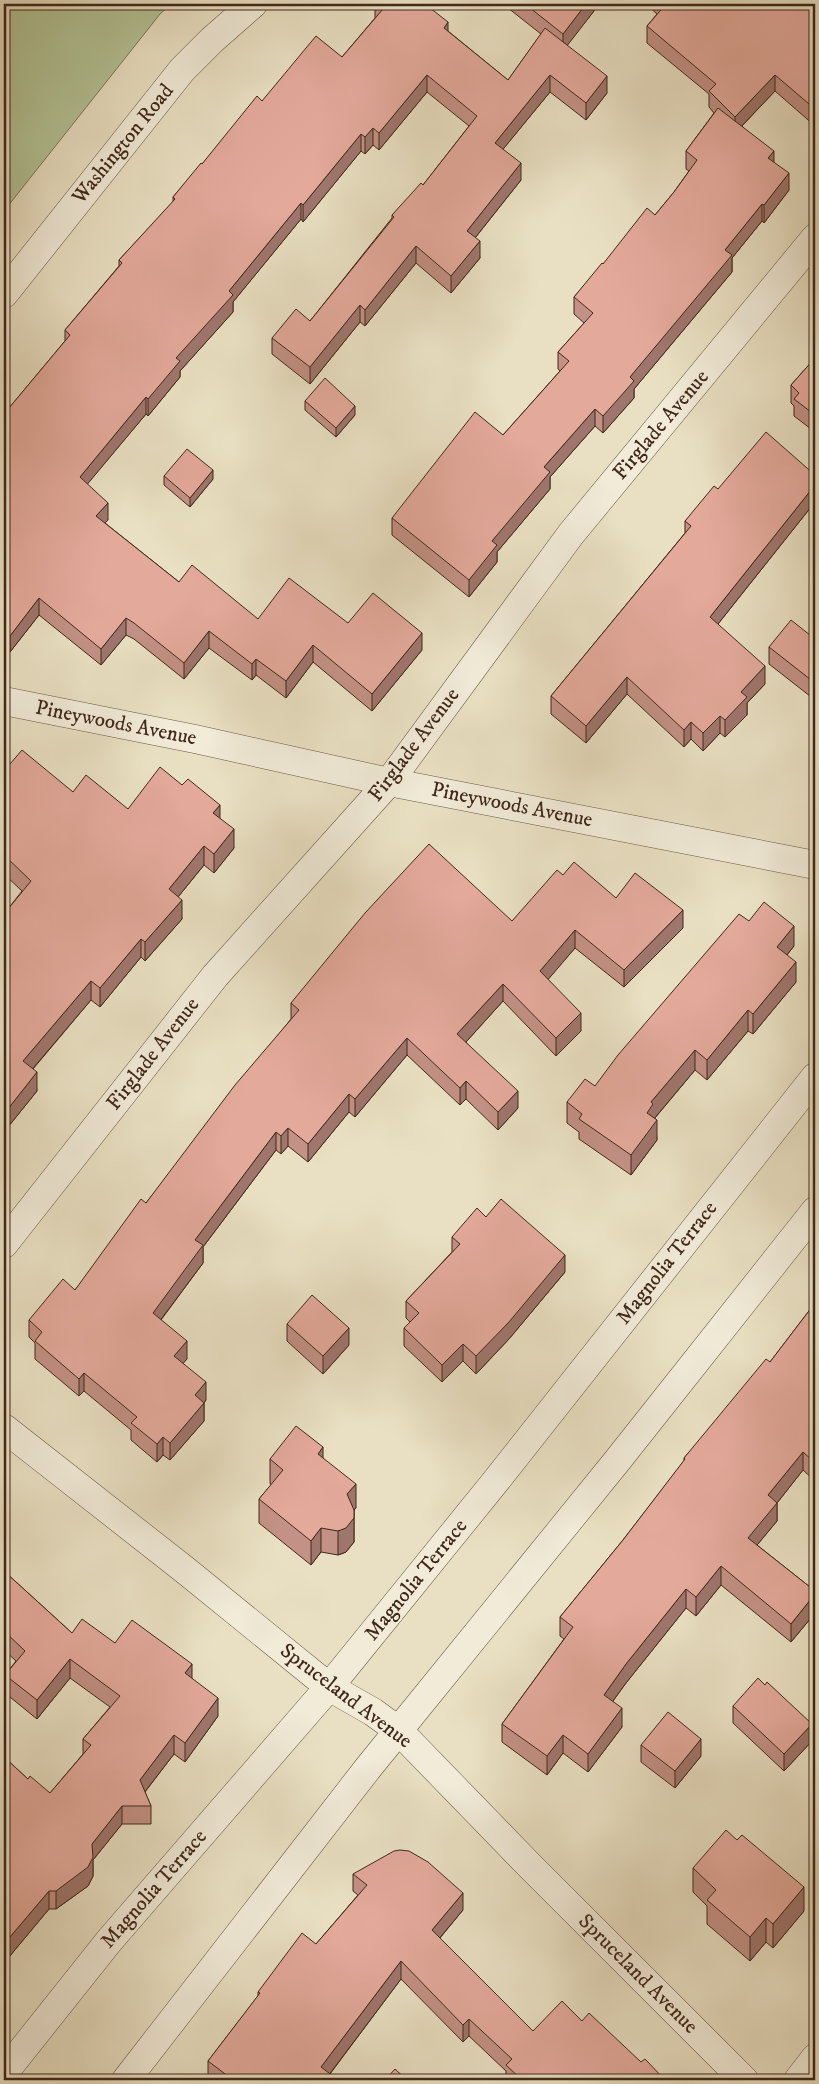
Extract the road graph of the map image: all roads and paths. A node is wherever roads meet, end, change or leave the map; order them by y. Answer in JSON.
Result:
{"nodes":[{"id":1,"x":253,"y":4,"type":"edge"},
{"id":2,"x":815,"y":238,"type":"edge"},
{"id":3,"x":4,"y":294,"type":"edge"},
{"id":4,"x":4,"y":701,"type":"edge"},
{"id":5,"x":389,"y":782,"type":"junction"},
{"id":6,"x":815,"y":865,"type":"edge"},
{"id":7,"x":815,"y":1077,"type":"edge"},
{"id":8,"x":815,"y":1211,"type":"edge"},
{"id":9,"x":4,"y":1244,"type":"edge"},
{"id":10,"x":4,"y":1428,"type":"edge"},
{"id":11,"x":329,"y":1687,"type":"junction"},
{"id":12,"x":399,"y":1731,"type":"junction"},
{"id":13,"x":815,"y":2058,"type":"edge"},
{"id":14,"x":4,"y":2073,"type":"edge"},
{"id":15,"x":126,"y":2080,"type":"edge"},
{"id":16,"x":744,"y":2080,"type":"edge"},
{"id":17,"x":798,"y":2080,"type":"edge"}],
"edges":[{"from":1,"to":3,"type":"street","name":"Washington Road"},
{"from":2,"to":5,"type":"street","name":"Firglade Avenue"},
{"from":4,"to":5,"type":"street","name":"Pineywoods Avenue"},
{"from":5,"to":6,"type":"street","name":"Pineywoods Avenue"},
{"from":5,"to":9,"type":"street","name":"Firglade Avenue"},
{"from":7,"to":11,"type":"street","name":"Magnolia Terrace"},
{"from":8,"to":12,"type":"street"},
{"from":10,"to":11,"type":"street","name":"Spruceland Avenue"},
{"from":11,"to":12,"type":"street","name":"Spruceland Avenue"},
{"from":11,"to":14,"type":"street","name":"Magnolia Terrace"},
{"from":12,"to":15,"type":"street"},
{"from":12,"to":16,"type":"street","name":"Spruceland Avenue"},
{"from":13,"to":17,"type":"street"}]}
